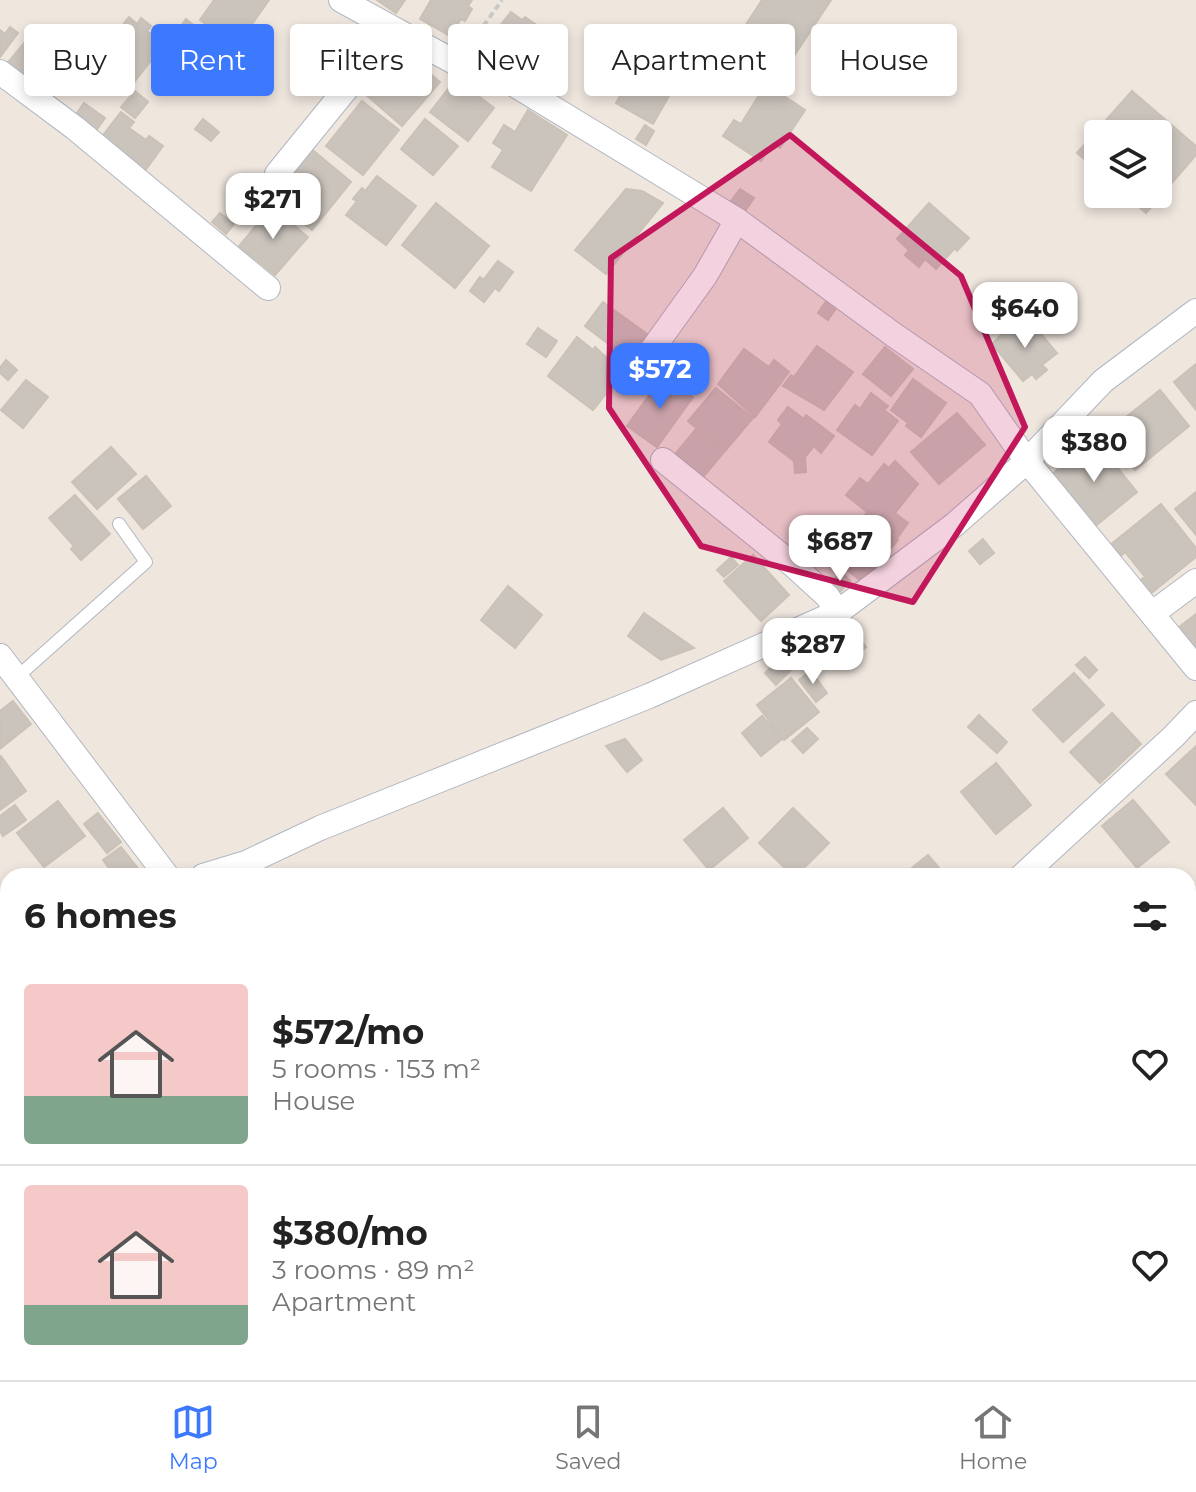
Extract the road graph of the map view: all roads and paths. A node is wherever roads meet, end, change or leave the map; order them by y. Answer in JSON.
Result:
{"nodes":[{"id":1,"x":341,"y":0,"type":"edge"},
{"id":2,"x":502,"y":0,"type":"edge"},
{"id":3,"x":384,"y":24,"type":"edge"},
{"id":4,"x":484,"y":24,"type":"edge"},
{"id":5,"x":0,"y":72,"type":"edge"},
{"id":6,"x":340,"y":96,"type":"edge"},
{"id":7,"x":533,"y":96,"type":"edge"},
{"id":8,"x":277,"y":174,"type":"dead end"},
{"id":9,"x":737,"y":220,"type":"junction"},
{"id":10,"x":268,"y":288,"type":"dead end"},
{"id":11,"x":1196,"y":311,"type":"edge"},
{"id":12,"x":631,"y":379,"type":"dead end"},
{"id":13,"x":663,"y":460,"type":"dead end"},
{"id":14,"x":1027,"y":461,"type":"junction"},
{"id":15,"x":119,"y":524,"type":"dead end"},
{"id":16,"x":1196,"y":581,"type":"edge"},
{"id":17,"x":838,"y":612,"type":"junction"},
{"id":18,"x":1153,"y":613,"type":"junction"},
{"id":19,"x":0,"y":656,"type":"edge"},
{"id":20,"x":1196,"y":668,"type":"edge"},
{"id":21,"x":16,"y":678,"type":"junction"},
{"id":22,"x":1196,"y":713,"type":"edge"},
{"id":23,"x":161,"y":868,"type":"edge"},
{"id":24,"x":229,"y":868,"type":"edge"},
{"id":25,"x":1031,"y":868,"type":"edge"}],
"edges":[{"from":1,"to":3,"type":"street"},
{"from":2,"to":4,"type":"path"},
{"from":5,"to":10,"type":"street"},
{"from":6,"to":8,"type":"street"},
{"from":7,"to":9,"type":"street"},
{"from":9,"to":12,"type":"street"},
{"from":9,"to":14,"type":"street"},
{"from":11,"to":14,"type":"street"},
{"from":13,"to":17,"type":"street"},
{"from":14,"to":17,"type":"street"},
{"from":14,"to":18,"type":"street"},
{"from":15,"to":21,"type":"lane"},
{"from":16,"to":18,"type":"street"},
{"from":17,"to":24,"type":"street"},
{"from":18,"to":20,"type":"street"},
{"from":19,"to":21,"type":"street"},
{"from":21,"to":23,"type":"street"},
{"from":22,"to":25,"type":"street"}]}
